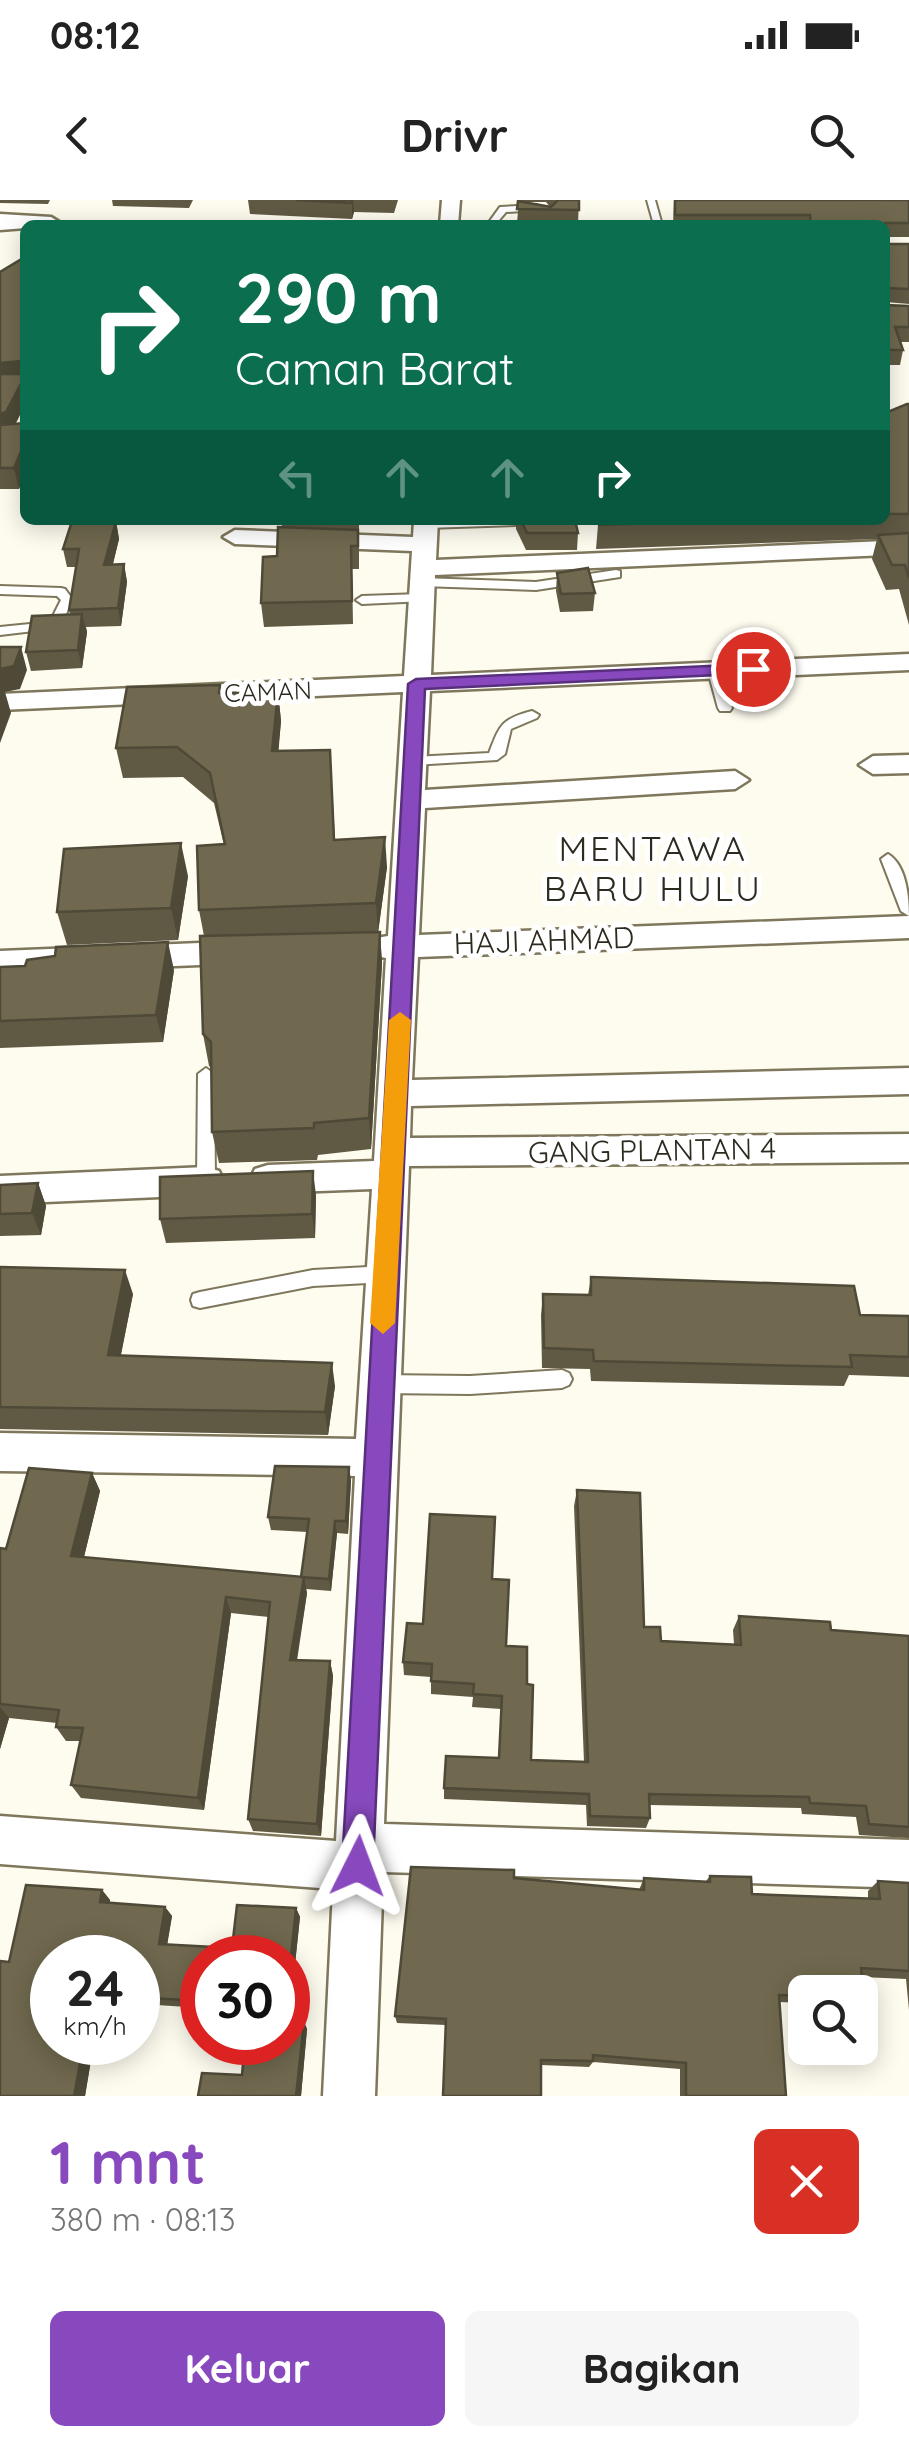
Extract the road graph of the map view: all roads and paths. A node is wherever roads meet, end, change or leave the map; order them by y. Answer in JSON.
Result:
{"nodes":[{"id":1,"x":550,"y":210,"type":"edge"},
{"id":2,"x":496,"y":220,"type":"edge"},
{"id":3,"x":555,"y":525,"type":"edge"},
{"id":4,"x":235,"y":537,"type":"dead end"},
{"id":5,"x":909,"y":547,"type":"edge"},
{"id":6,"x":423,"y":556,"type":"edge"},
{"id":7,"x":616,"y":574,"type":"dead end"},
{"id":8,"x":0,"y":590,"type":"edge"},
{"id":9,"x":362,"y":600,"type":"dead end"},
{"id":10,"x":0,"y":631,"type":"edge"},
{"id":11,"x":909,"y":662,"type":"edge"},
{"id":12,"x":714,"y":671,"type":"junction"},
{"id":13,"x":416,"y":684,"type":"junction"},
{"id":14,"x":0,"y":702,"type":"edge"},
{"id":15,"x":726,"y":708,"type":"dead end"},
{"id":16,"x":532,"y":715,"type":"dead end"},
{"id":17,"x":412,"y":761,"type":"junction"},
{"id":18,"x":909,"y":764,"type":"edge"},
{"id":19,"x":873,"y":765,"type":"dead end"},
{"id":20,"x":735,"y":780,"type":"dead end"},
{"id":21,"x":411,"y":800,"type":"junction"},
{"id":22,"x":888,"y":859,"type":"dead end"},
{"id":23,"x":909,"y":911,"type":"edge"},
{"id":24,"x":909,"y":927,"type":"edge"},
{"id":25,"x":403,"y":946,"type":"junction"},
{"id":26,"x":345,"y":948,"type":"edge"},
{"id":27,"x":287,"y":950,"type":"edge"},
{"id":28,"x":0,"y":962,"type":"edge"},
{"id":29,"x":206,"y":1074,"type":"dead end"},
{"id":30,"x":909,"y":1081,"type":"edge"},
{"id":31,"x":397,"y":1092,"type":"junction"},
{"id":32,"x":909,"y":1148,"type":"edge"},
{"id":33,"x":393,"y":1163,"type":"junction"},
{"id":34,"x":206,"y":1181,"type":"junction"},
{"id":35,"x":0,"y":1190,"type":"edge"},
{"id":36,"x":386,"y":1274,"type":"junction"},
{"id":37,"x":200,"y":1300,"type":"dead end"},
{"id":38,"x":562,"y":1379,"type":"dead end"},
{"id":39,"x":379,"y":1384,"type":"junction"},
{"id":40,"x":0,"y":1452,"type":"edge"},
{"id":41,"x":376,"y":1458,"type":"junction"},
{"id":42,"x":0,"y":1840,"type":"edge"},
{"id":43,"x":358,"y":1857,"type":"junction"},
{"id":44,"x":909,"y":1864,"type":"edge"},
{"id":45,"x":349,"y":2096,"type":"edge"}],
"edges":[{"from":1,"to":2,"type":"lane"},
{"from":3,"to":6,"type":"lane"},
{"from":4,"to":6,"type":"street"},
{"from":5,"to":6,"type":"street"},
{"from":6,"to":7,"type":"lane"},
{"from":6,"to":9,"type":"lane"},
{"from":6,"to":13,"type":"street"},
{"from":8,"to":10,"type":"lane"},
{"from":11,"to":12,"type":"street","name":"CAMAN"},
{"from":12,"to":13,"type":"street","name":"CAMAN"},
{"from":12,"to":15,"type":"lane"},
{"from":13,"to":14,"type":"street","name":"CAMAN"},
{"from":13,"to":17,"type":"street"},
{"from":16,"to":17,"type":"lane"},
{"from":17,"to":21,"type":"street"},
{"from":18,"to":19,"type":"street"},
{"from":20,"to":21,"type":"street"},
{"from":21,"to":25,"type":"street"},
{"from":22,"to":23,"type":"lane"},
{"from":24,"to":25,"type":"street","name":"HAJI AHMAD"},
{"from":25,"to":26,"type":"street","name":"HAJI AHMAD"},
{"from":25,"to":31,"type":"street"},
{"from":27,"to":28,"type":"street"},
{"from":29,"to":34,"type":"lane"},
{"from":30,"to":31,"type":"street"},
{"from":31,"to":33,"type":"street"},
{"from":32,"to":33,"type":"street","name":"GANG PLANTAN 4"},
{"from":33,"to":34,"type":"street","name":"GANG PLANTAN 4"},
{"from":33,"to":36,"type":"street"},
{"from":34,"to":35,"type":"street","name":"GANG PLANTAN 4"},
{"from":36,"to":37,"type":"lane"},
{"from":36,"to":39,"type":"street"},
{"from":38,"to":39,"type":"lane"},
{"from":39,"to":41,"type":"street"},
{"from":40,"to":41,"type":"street"},
{"from":41,"to":43,"type":"street"},
{"from":42,"to":43,"type":"street"},
{"from":43,"to":44,"type":"street"},
{"from":43,"to":45,"type":"street"}]}
